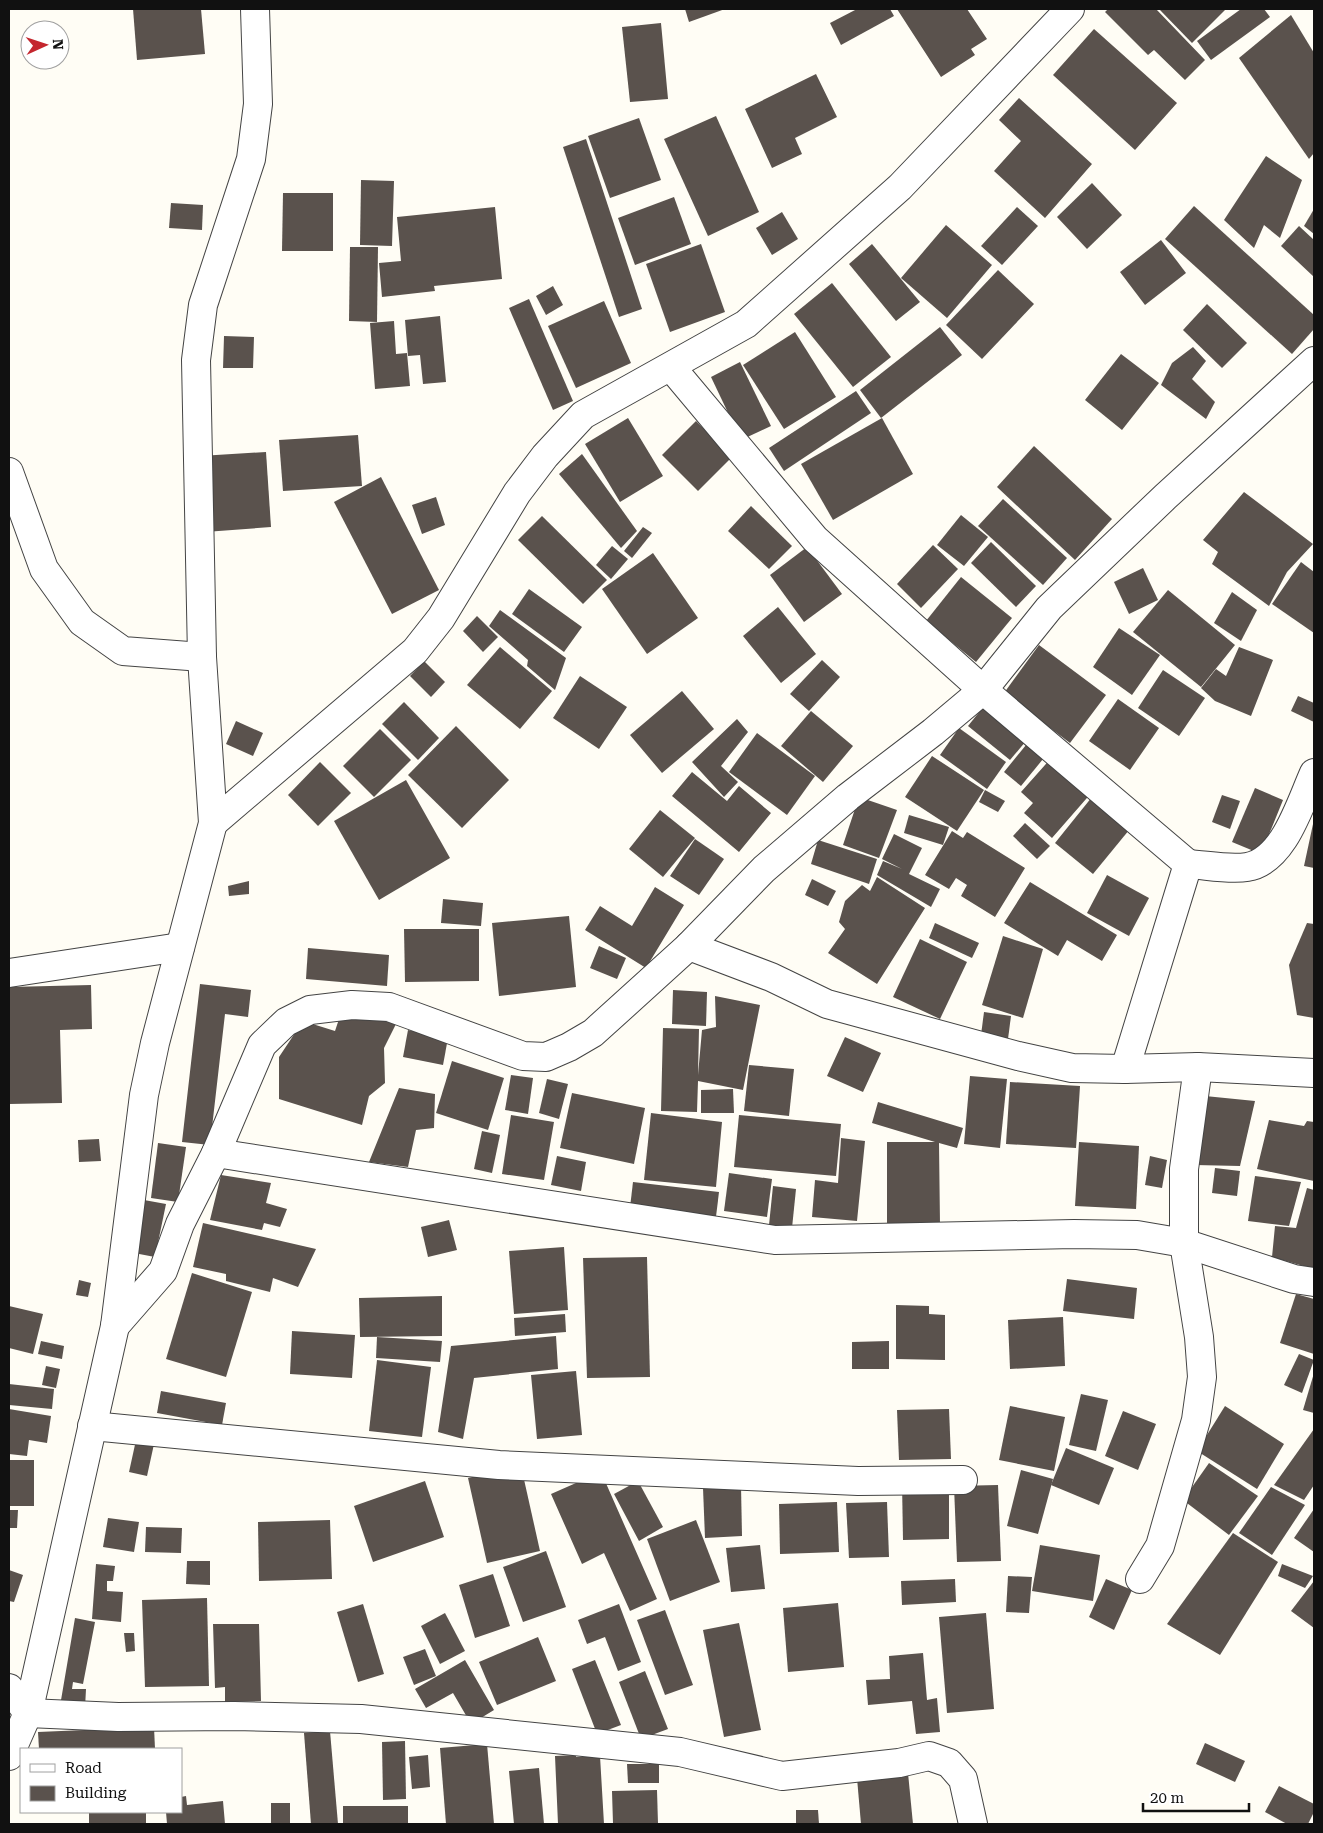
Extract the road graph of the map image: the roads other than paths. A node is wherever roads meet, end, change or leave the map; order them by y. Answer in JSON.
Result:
{"nodes":[{"id":1,"x":255,"y":9,"type":"edge"},
{"id":2,"x":1070,"y":9,"type":"edge"},
{"id":3,"x":1314,"y":361,"type":"edge"},
{"id":4,"x":671,"y":366,"type":"junction"},
{"id":5,"x":9,"y":472,"type":"edge"},
{"id":6,"x":202,"y":657,"type":"junction"},
{"id":7,"x":983,"y":690,"type":"junction"},
{"id":8,"x":1314,"y":774,"type":"edge"},
{"id":9,"x":213,"y":823,"type":"junction"},
{"id":10,"x":1188,"y":864,"type":"junction"},
{"id":11,"x":689,"y":946,"type":"junction"},
{"id":12,"x":180,"y":947,"type":"junction"},
{"id":13,"x":9,"y":973,"type":"edge"},
{"id":14,"x":1198,"y":1066,"type":"junction"},
{"id":15,"x":1125,"y":1069,"type":"junction"},
{"id":16,"x":1314,"y":1073,"type":"edge"},
{"id":17,"x":216,"y":1153,"type":"junction"},
{"id":18,"x":1184,"y":1243,"type":"junction"},
{"id":19,"x":1314,"y":1282,"type":"edge"},
{"id":20,"x":115,"y":1326,"type":"junction"},
{"id":21,"x":92,"y":1426,"type":"junction"},
{"id":22,"x":964,"y":1480,"type":"dead end"},
{"id":23,"x":1140,"y":1579,"type":"dead end"},
{"id":24,"x":9,"y":1688,"type":"edge"},
{"id":25,"x":28,"y":1713,"type":"junction"},
{"id":26,"x":9,"y":1756,"type":"edge"},
{"id":27,"x":973,"y":1824,"type":"edge"}],
"edges":[{"from":1,"to":6,"type":"street"},
{"from":2,"to":4,"type":"street"},
{"from":3,"to":7,"type":"street"},
{"from":4,"to":7,"type":"street"},
{"from":4,"to":9,"type":"street"},
{"from":5,"to":6,"type":"street"},
{"from":6,"to":9,"type":"street"},
{"from":7,"to":10,"type":"street"},
{"from":7,"to":11,"type":"street"},
{"from":8,"to":10,"type":"street"},
{"from":9,"to":12,"type":"street"},
{"from":10,"to":15,"type":"street"},
{"from":11,"to":15,"type":"street"},
{"from":11,"to":17,"type":"street"},
{"from":12,"to":13,"type":"street"},
{"from":12,"to":20,"type":"street"},
{"from":14,"to":15,"type":"street"},
{"from":14,"to":16,"type":"street"},
{"from":14,"to":18,"type":"street"},
{"from":17,"to":18,"type":"street"},
{"from":17,"to":20,"type":"street"},
{"from":18,"to":19,"type":"street"},
{"from":18,"to":23,"type":"street"},
{"from":20,"to":21,"type":"street"},
{"from":21,"to":22,"type":"street"},
{"from":21,"to":25,"type":"street"},
{"from":24,"to":25,"type":"street"},
{"from":25,"to":26,"type":"street"},
{"from":25,"to":27,"type":"street"}]}
